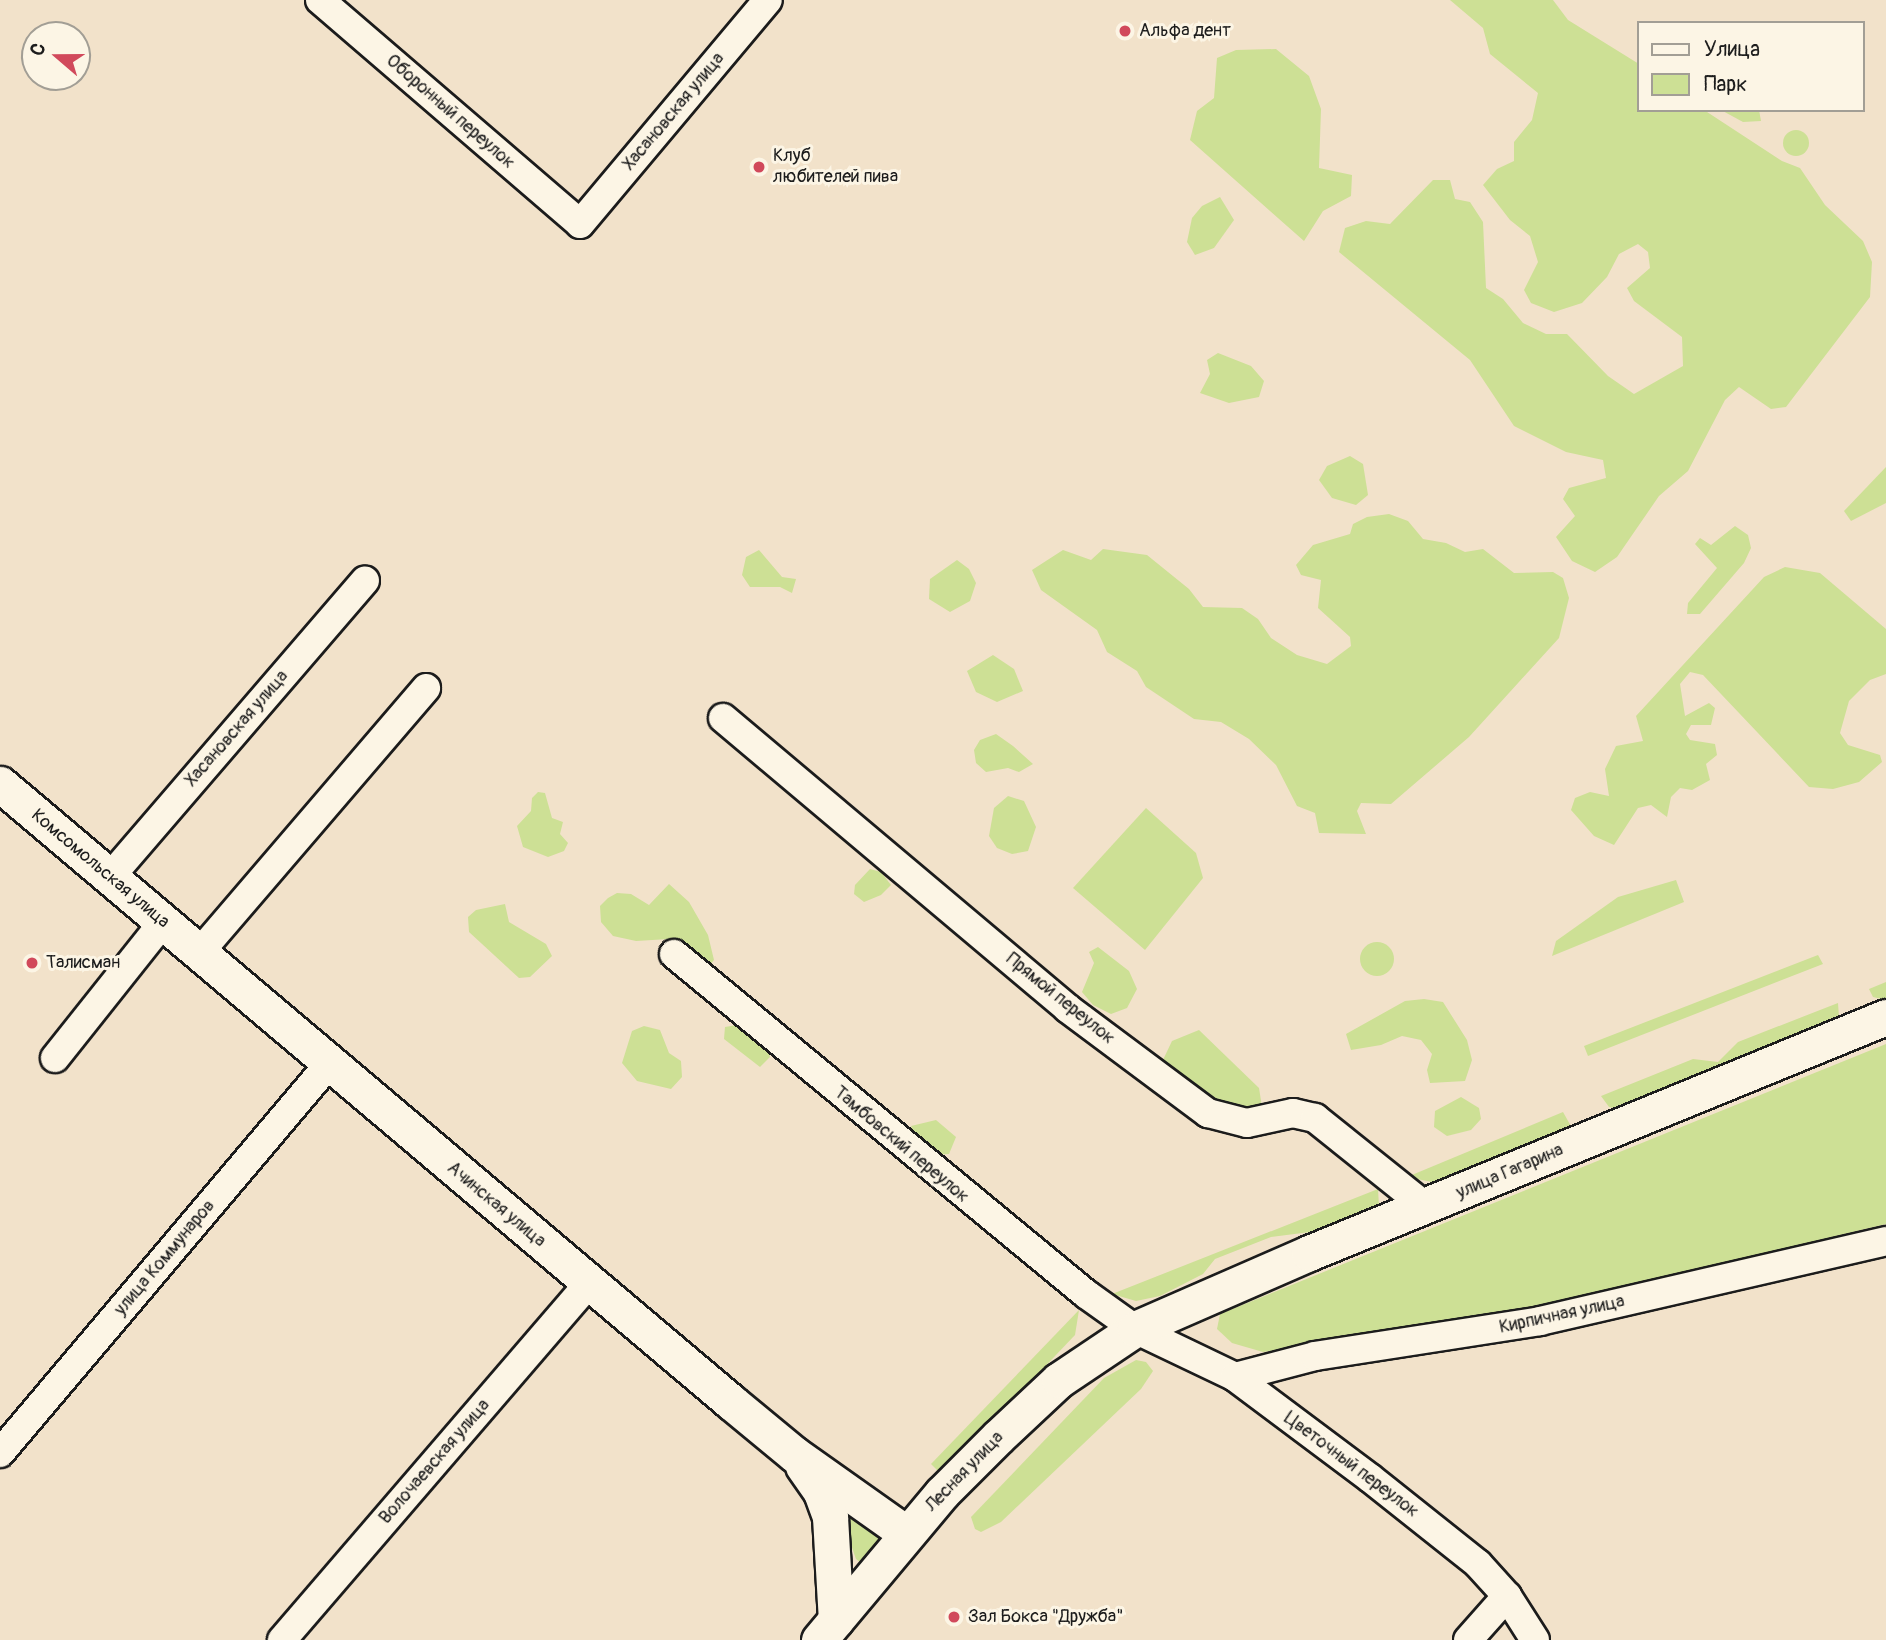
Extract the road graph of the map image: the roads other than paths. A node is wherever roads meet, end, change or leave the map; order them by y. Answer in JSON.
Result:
{"nodes":[{"id":1,"x":320,"y":0,"type":"edge"},
{"id":2,"x":768,"y":0,"type":"edge"},
{"id":3,"x":580,"y":224,"type":"joint"},
{"id":4,"x":365,"y":581,"type":"dead end"},
{"id":5,"x":426,"y":688,"type":"dead end"},
{"id":6,"x":723,"y":718,"type":"dead end"},
{"id":7,"x":0,"y":784,"type":"edge"},
{"id":8,"x":110,"y":877,"type":"junction"},
{"id":9,"x":163,"y":922,"type":"junction"},
{"id":10,"x":200,"y":953,"type":"junction"},
{"id":11,"x":674,"y":954,"type":"dead end"},
{"id":12,"x":1886,"y":1017,"type":"edge"},
{"id":13,"x":55,"y":1058,"type":"dead end"},
{"id":14,"x":329,"y":1063,"type":"junction"},
{"id":15,"x":1426,"y":1207,"type":"junction"},
{"id":16,"x":1886,"y":1241,"type":"edge"},
{"id":17,"x":589,"y":1283,"type":"junction"},
{"id":18,"x":1135,"y":1329,"type":"junction"},
{"id":19,"x":1235,"y":1377,"type":"junction"},
{"id":20,"x":0,"y":1453,"type":"edge"},
{"id":21,"x":794,"y":1454,"type":"junction"},
{"id":22,"x":907,"y":1534,"type":"junction"},
{"id":23,"x":1507,"y":1595,"type":"junction"},
{"id":24,"x":827,"y":1630,"type":"edge"},
{"id":25,"x":282,"y":1640,"type":"edge"},
{"id":26,"x":1468,"y":1640,"type":"edge"},
{"id":27,"x":1535,"y":1640,"type":"edge"}],
"edges":[{"from":1,"to":3,"type":"street","name":"Оборонный переулок"},
{"from":2,"to":3,"type":"street","name":"Хасановская улица"},
{"from":4,"to":8,"type":"street","name":"Хасановская улица"},
{"from":5,"to":10,"type":"street"},
{"from":6,"to":15,"type":"street","name":"Прямой переулок"},
{"from":7,"to":8,"type":"street","name":"Комсомольская улица"},
{"from":8,"to":9,"type":"street","name":"Комсомольская улица"},
{"from":9,"to":10,"type":"street","name":"Комсомольская улица"},
{"from":9,"to":13,"type":"street"},
{"from":10,"to":14,"type":"street","name":"Ачинская улица"},
{"from":11,"to":18,"type":"street","name":"Тамбовский переулок"},
{"from":12,"to":15,"type":"street","name":"улица Гагарина"},
{"from":14,"to":17,"type":"street","name":"Ачинская улица"},
{"from":14,"to":20,"type":"street","name":"улица Коммунаров"},
{"from":15,"to":18,"type":"street","name":"улица Гагарина"},
{"from":16,"to":19,"type":"street","name":"Кирпичная улица"},
{"from":17,"to":21,"type":"street","name":"Ачинская улица"},
{"from":17,"to":25,"type":"street","name":"Волочаевская улица"},
{"from":18,"to":19,"type":"street","name":"Цветочный переулок"},
{"from":18,"to":22,"type":"street","name":"Лесная улица"},
{"from":19,"to":23,"type":"street","name":"Цветочный переулок"},
{"from":21,"to":22,"type":"street","name":"Ачинская улица"},
{"from":21,"to":24,"type":"street","name":"Ачинская улица"},
{"from":22,"to":24,"type":"street","name":"Лесная улица"},
{"from":23,"to":26,"type":"street"},
{"from":23,"to":27,"type":"street","name":"Цветочный переулок"}]}
